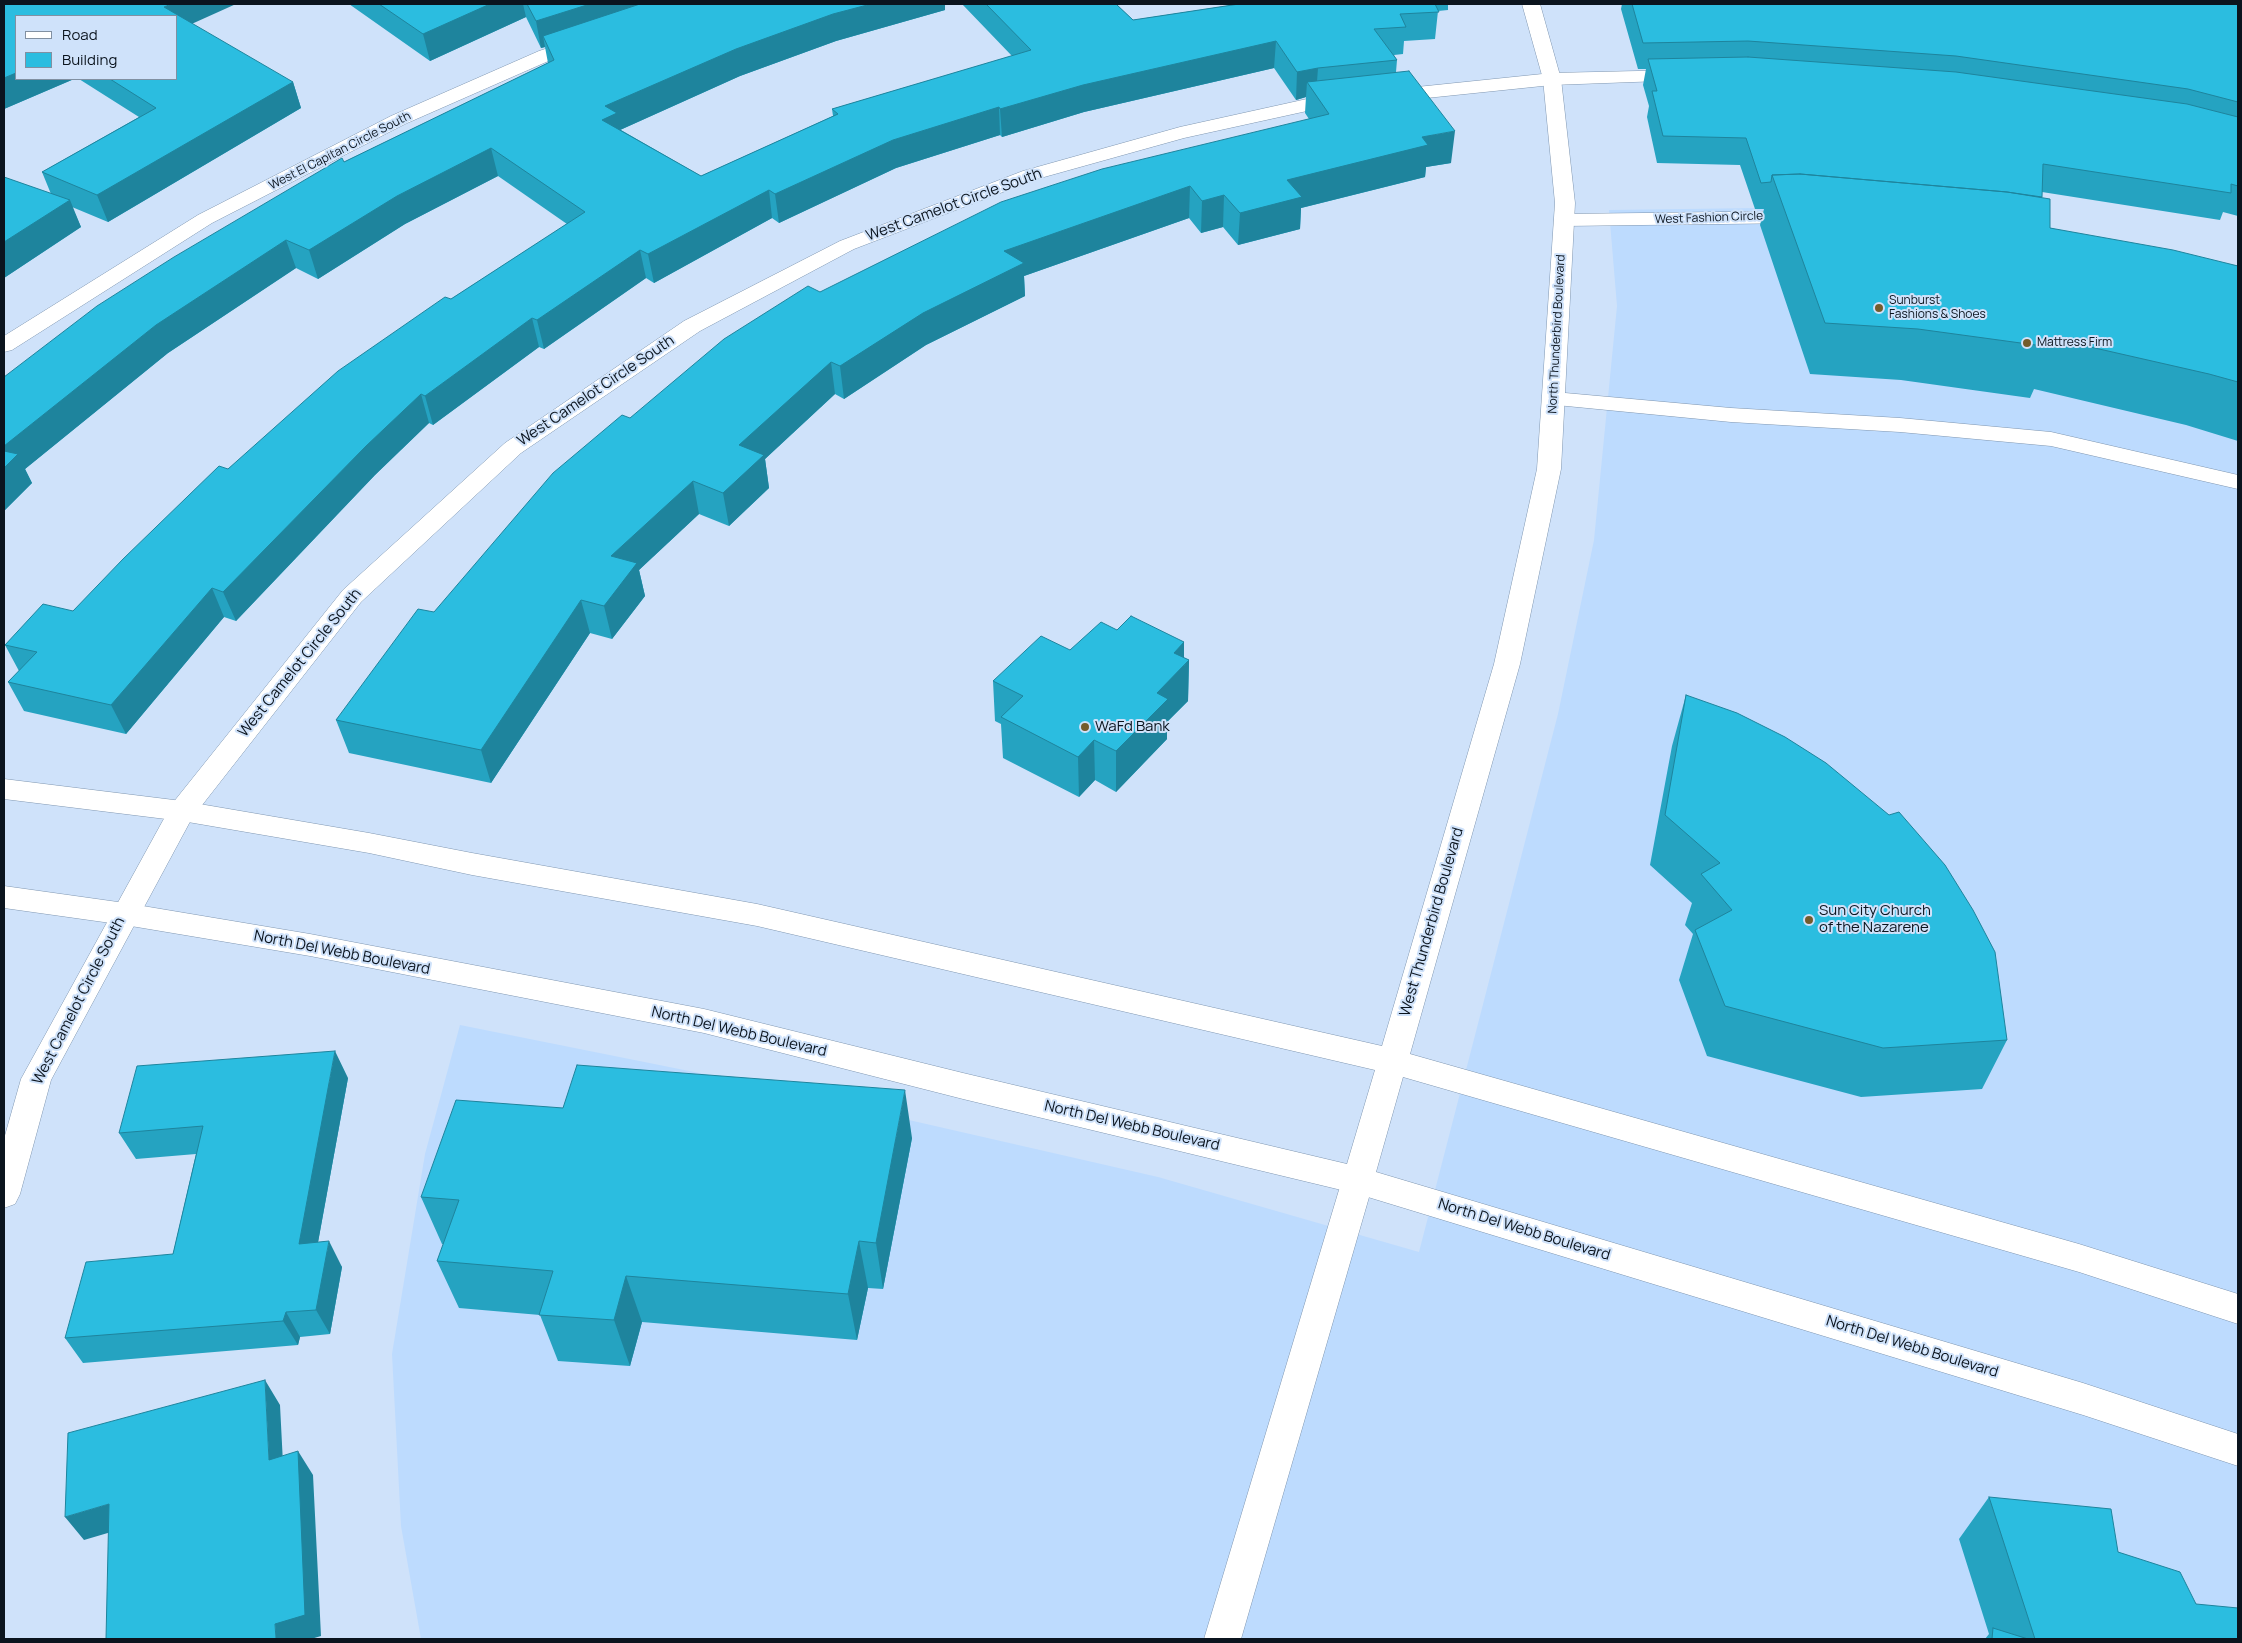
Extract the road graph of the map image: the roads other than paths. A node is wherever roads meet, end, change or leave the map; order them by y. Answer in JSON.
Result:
{"nodes":[{"id":1,"x":1531,"y":4,"type":"edge"},
{"id":2,"x":600,"y":37,"type":"edge"},
{"id":3,"x":1694,"y":76,"type":"edge"},
{"id":4,"x":1552,"y":79,"type":"junction"},
{"id":5,"x":1816,"y":218,"type":"edge"},
{"id":6,"x":1564,"y":220,"type":"junction"},
{"id":7,"x":4,"y":345,"type":"edge"},
{"id":8,"x":1554,"y":399,"type":"junction"},
{"id":9,"x":2238,"y":482,"type":"edge"},
{"id":10,"x":1507,"y":664,"type":"joint"},
{"id":11,"x":4,"y":789,"type":"edge"},
{"id":12,"x":182,"y":811,"type":"junction"},
{"id":13,"x":4,"y":897,"type":"edge"},
{"id":14,"x":125,"y":914,"type":"junction"},
{"id":15,"x":1391,"y":1061,"type":"junction"},
{"id":16,"x":1358,"y":1180,"type":"junction"},
{"id":17,"x":4,"y":1194,"type":"edge"},
{"id":18,"x":2238,"y":1309,"type":"edge"},
{"id":19,"x":2238,"y":1450,"type":"edge"},
{"id":20,"x":1222,"y":1639,"type":"edge"}],
"edges":[{"from":1,"to":4,"type":"street","name":"North Thunderbird Boulevard"},
{"from":2,"to":7,"type":"street","name":"West El Capitan Circle South"},
{"from":3,"to":4,"type":"street","name":"West Camelot Circle South"},
{"from":4,"to":6,"type":"street","name":"North Thunderbird Boulevard"},
{"from":4,"to":12,"type":"street","name":"West Camelot Circle South"},
{"from":5,"to":6,"type":"street","name":"West Fashion Circle"},
{"from":6,"to":8,"type":"street","name":"North Thunderbird Boulevard"},
{"from":8,"to":9,"type":"street"},
{"from":8,"to":10,"type":"street","name":"North Thunderbird Boulevard"},
{"from":10,"to":15,"type":"street","name":"West Thunderbird Boulevard"},
{"from":11,"to":12,"type":"street"},
{"from":12,"to":14,"type":"street","name":"West Camelot Circle South"},
{"from":12,"to":15,"type":"street"},
{"from":13,"to":14,"type":"street","name":"North Del Webb Boulevard"},
{"from":14,"to":16,"type":"street","name":"North Del Webb Boulevard"},
{"from":14,"to":17,"type":"street","name":"West Camelot Circle South"},
{"from":15,"to":16,"type":"street","name":"West Thunderbird Boulevard"},
{"from":15,"to":18,"type":"street"},
{"from":16,"to":19,"type":"street","name":"North Del Webb Boulevard"},
{"from":16,"to":20,"type":"street","name":"West Thunderbird Boulevard"}]}
